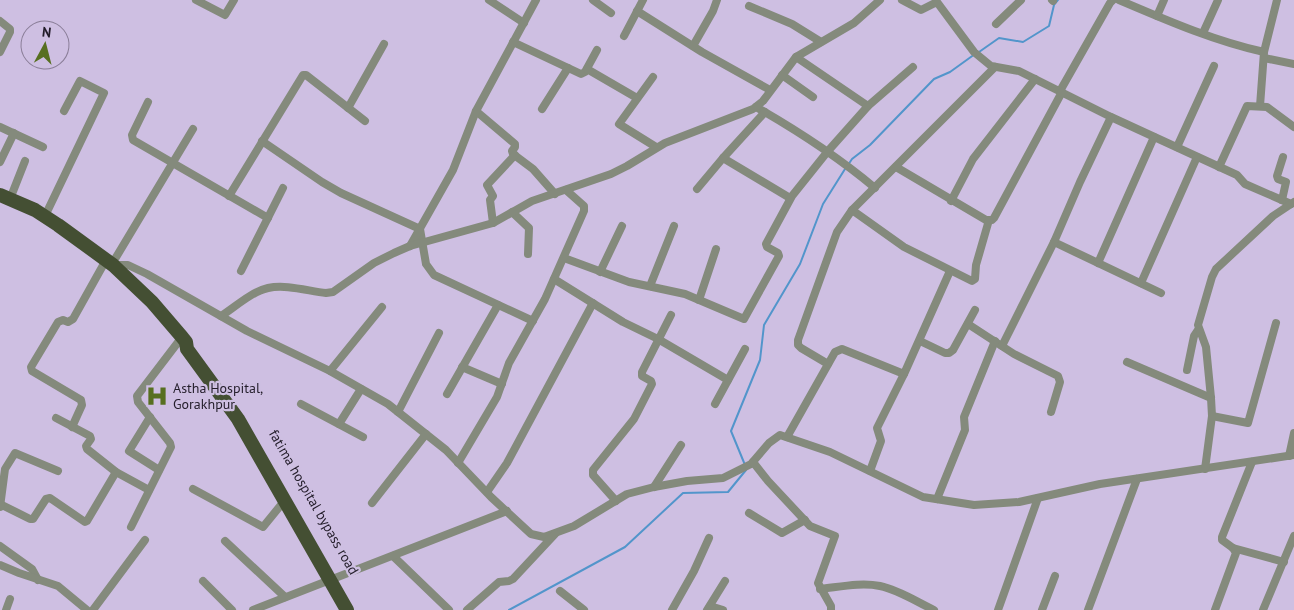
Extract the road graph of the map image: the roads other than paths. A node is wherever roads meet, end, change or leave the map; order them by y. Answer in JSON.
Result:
{"nodes":[{"id":1,"x":196,"y":0,"type":"edge"},
{"id":2,"x":234,"y":0,"type":"edge"},
{"id":3,"x":489,"y":0,"type":"edge"},
{"id":4,"x":536,"y":0,"type":"edge"},
{"id":5,"x":593,"y":0,"type":"edge"},
{"id":6,"x":643,"y":0,"type":"edge"},
{"id":7,"x":717,"y":0,"type":"edge"},
{"id":8,"x":880,"y":0,"type":"edge"},
{"id":9,"x":902,"y":0,"type":"edge"},
{"id":10,"x":1021,"y":0,"type":"edge"},
{"id":11,"x":1114,"y":0,"type":"edge"},
{"id":12,"x":1119,"y":0,"type":"edge"},
{"id":13,"x":1164,"y":0,"type":"edge"},
{"id":14,"x":1218,"y":0,"type":"edge"},
{"id":15,"x":1277,"y":0,"type":"edge"},
{"id":16,"x":748,"y":6,"type":"dead end"},
{"id":17,"x":637,"y":11,"type":"junction"},
{"id":18,"x":611,"y":13,"type":"dead end"},
{"id":19,"x":1157,"y":16,"type":"junction"},
{"id":20,"x":0,"y":22,"type":"edge"},
{"id":21,"x":524,"y":23,"type":"junction"},
{"id":22,"x":996,"y":24,"type":"dead end"},
{"id":23,"x":1203,"y":33,"type":"junction"},
{"id":24,"x":624,"y":36,"type":"dead end"},
{"id":25,"x":513,"y":42,"type":"junction"},
{"id":26,"x":821,"y":42,"type":"junction"},
{"id":27,"x":384,"y":44,"type":"dead end"},
{"id":28,"x":693,"y":46,"type":"junction"},
{"id":29,"x":597,"y":50,"type":"dead end"},
{"id":30,"x":0,"y":52,"type":"edge"},
{"id":31,"x":1264,"y":55,"type":"junction"},
{"id":32,"x":796,"y":57,"type":"junction"},
{"id":33,"x":1294,"y":64,"type":"edge"},
{"id":34,"x":1214,"y":66,"type":"dead end"},
{"id":35,"x":912,"y":67,"type":"dead end"},
{"id":36,"x":995,"y":67,"type":"junction"},
{"id":37,"x":568,"y":68,"type":"junction"},
{"id":38,"x":587,"y":69,"type":"junction"},
{"id":39,"x":782,"y":75,"type":"junction"},
{"id":40,"x":653,"y":77,"type":"dead end"},
{"id":41,"x":1035,"y":79,"type":"junction"},
{"id":42,"x":770,"y":90,"type":"junction"},
{"id":43,"x":1061,"y":91,"type":"junction"},
{"id":44,"x":813,"y":96,"type":"dead end"},
{"id":45,"x":637,"y":98,"type":"junction"},
{"id":46,"x":148,"y":102,"type":"dead end"},
{"id":47,"x":868,"y":106,"type":"junction"},
{"id":48,"x":1260,"y":106,"type":"junction"},
{"id":49,"x":756,"y":107,"type":"junction"},
{"id":50,"x":348,"y":108,"type":"junction"},
{"id":51,"x":542,"y":109,"type":"dead end"},
{"id":52,"x":476,"y":110,"type":"junction"},
{"id":53,"x":64,"y":111,"type":"dead end"},
{"id":54,"x":765,"y":112,"type":"junction"},
{"id":55,"x":1111,"y":117,"type":"junction"},
{"id":56,"x":365,"y":121,"type":"dead end"},
{"id":57,"x":0,"y":127,"type":"edge"},
{"id":58,"x":1294,"y":127,"type":"edge"},
{"id":59,"x":193,"y":129,"type":"dead end"},
{"id":60,"x":14,"y":133,"type":"junction"},
{"id":61,"x":1154,"y":137,"type":"junction"},
{"id":62,"x":262,"y":141,"type":"junction"},
{"id":63,"x":43,"y":146,"type":"dead end"},
{"id":64,"x":656,"y":147,"type":"junction"},
{"id":65,"x":1177,"y":147,"type":"junction"},
{"id":66,"x":828,"y":151,"type":"junction"},
{"id":67,"x":515,"y":156,"type":"junction"},
{"id":68,"x":1197,"y":157,"type":"junction"},
{"id":69,"x":1284,"y":157,"type":"dead end"},
{"id":70,"x":723,"y":158,"type":"junction"},
{"id":71,"x":25,"y":161,"type":"dead end"},
{"id":72,"x":0,"y":162,"type":"edge"},
{"id":73,"x":173,"y":163,"type":"junction"},
{"id":74,"x":896,"y":167,"type":"junction"},
{"id":75,"x":1219,"y":167,"type":"junction"},
{"id":76,"x":283,"y":188,"type":"dead end"},
{"id":77,"x":875,"y":188,"type":"junction"},
{"id":78,"x":566,"y":190,"type":"junction"},
{"id":79,"x":697,"y":190,"type":"dead end"},
{"id":80,"x":555,"y":194,"type":"junction"},
{"id":81,"x":229,"y":196,"type":"junction"},
{"id":82,"x":5,"y":197,"type":"edge"},
{"id":83,"x":790,"y":198,"type":"junction"},
{"id":84,"x":1282,"y":200,"type":"junction"},
{"id":85,"x":952,"y":201,"type":"junction"},
{"id":86,"x":1293,"y":203,"type":"edge"},
{"id":87,"x":852,"y":210,"type":"junction"},
{"id":88,"x":512,"y":212,"type":"junction"},
{"id":89,"x":45,"y":216,"type":"junction"},
{"id":90,"x":268,"y":218,"type":"junction"},
{"id":91,"x":989,"y":220,"type":"junction"},
{"id":92,"x":493,"y":223,"type":"junction"},
{"id":93,"x":622,"y":226,"type":"dead end"},
{"id":94,"x":674,"y":226,"type":"dead end"},
{"id":95,"x":420,"y":229,"type":"junction"},
{"id":96,"x":423,"y":242,"type":"junction"},
{"id":97,"x":1054,"y":242,"type":"junction"},
{"id":98,"x":410,"y":246,"type":"junction"},
{"id":99,"x":716,"y":248,"type":"dead end"},
{"id":100,"x":528,"y":254,"type":"dead end"},
{"id":101,"x":564,"y":258,"type":"junction"},
{"id":102,"x":110,"y":263,"type":"junction"},
{"id":103,"x":1098,"y":263,"type":"junction"},
{"id":104,"x":241,"y":271,"type":"dead end"},
{"id":105,"x":950,"y":271,"type":"junction"},
{"id":106,"x":600,"y":272,"type":"junction"},
{"id":107,"x":554,"y":279,"type":"junction"},
{"id":108,"x":1141,"y":283,"type":"junction"},
{"id":109,"x":650,"y":286,"type":"junction"},
{"id":110,"x":1161,"y":293,"type":"dead end"},
{"id":111,"x":699,"y":300,"type":"junction"},
{"id":112,"x":593,"y":303,"type":"junction"},
{"id":113,"x":498,"y":305,"type":"junction"},
{"id":114,"x":382,"y":307,"type":"dead end"},
{"id":115,"x":976,"y":310,"type":"dead end"},
{"id":116,"x":672,"y":315,"type":"dead end"},
{"id":117,"x":221,"y":316,"type":"junction"},
{"id":118,"x":533,"y":321,"type":"junction"},
{"id":119,"x":1276,"y":323,"type":"dead end"},
{"id":120,"x":968,"y":324,"type":"junction"},
{"id":121,"x":1198,"y":330,"type":"junction"},
{"id":122,"x":439,"y":333,"type":"dead end"},
{"id":123,"x":184,"y":339,"type":"junction"},
{"id":124,"x":658,"y":339,"type":"junction"},
{"id":125,"x":920,"y":341,"type":"junction"},
{"id":126,"x":994,"y":341,"type":"junction"},
{"id":127,"x":1002,"y":346,"type":"junction"},
{"id":128,"x":745,"y":349,"type":"dead end"},
{"id":129,"x":1127,"y":362,"type":"dead end"},
{"id":130,"x":828,"y":364,"type":"junction"},
{"id":131,"x":462,"y":367,"type":"junction"},
{"id":132,"x":1187,"y":370,"type":"dead end"},
{"id":133,"x":330,"y":371,"type":"junction"},
{"id":134,"x":904,"y":374,"type":"junction"},
{"id":135,"x":728,"y":380,"type":"junction"},
{"id":136,"x":502,"y":384,"type":"junction"},
{"id":137,"x":361,"y":389,"type":"junction"},
{"id":138,"x":447,"y":394,"type":"dead end"},
{"id":139,"x":1211,"y":398,"type":"junction"},
{"id":140,"x":301,"y":404,"type":"dead end"},
{"id":141,"x":715,"y":404,"type":"dead end"},
{"id":142,"x":398,"y":412,"type":"junction"},
{"id":143,"x":1051,"y":412,"type":"dead end"},
{"id":144,"x":1212,"y":416,"type":"junction"},
{"id":145,"x":150,"y":417,"type":"junction"},
{"id":146,"x":56,"y":418,"type":"dead end"},
{"id":147,"x":339,"y":424,"type":"junction"},
{"id":148,"x":72,"y":427,"type":"junction"},
{"id":149,"x":1294,"y":433,"type":"edge"},
{"id":150,"x":426,"y":434,"type":"junction"},
{"id":151,"x":363,"y":437,"type":"dead end"},
{"id":152,"x":787,"y":437,"type":"junction"},
{"id":153,"x":681,"y":445,"type":"dead end"},
{"id":154,"x":1292,"y":456,"type":"edge"},
{"id":155,"x":1252,"y":462,"type":"junction"},
{"id":156,"x":458,"y":463,"type":"junction"},
{"id":157,"x":752,"y":463,"type":"junction"},
{"id":158,"x":1204,"y":469,"type":"junction"},
{"id":159,"x":159,"y":470,"type":"junction"},
{"id":160,"x":870,"y":471,"type":"junction"},
{"id":161,"x":58,"y":472,"type":"dead end"},
{"id":162,"x":116,"y":472,"type":"junction"},
{"id":163,"x":1137,"y":478,"type":"junction"},
{"id":164,"x":654,"y":487,"type":"junction"},
{"id":165,"x":194,"y":489,"type":"dead end"},
{"id":166,"x":150,"y":490,"type":"junction"},
{"id":167,"x":487,"y":492,"type":"junction"},
{"id":168,"x":1038,"y":498,"type":"junction"},
{"id":169,"x":937,"y":499,"type":"junction"},
{"id":170,"x":286,"y":500,"type":"junction"},
{"id":171,"x":616,"y":501,"type":"junction"},
{"id":172,"x":372,"y":503,"type":"dead end"},
{"id":173,"x":0,"y":505,"type":"edge"},
{"id":174,"x":507,"y":511,"type":"junction"},
{"id":175,"x":749,"y":513,"type":"dead end"},
{"id":176,"x":805,"y":520,"type":"junction"},
{"id":177,"x":130,"y":527,"type":"dead end"},
{"id":178,"x":557,"y":532,"type":"junction"},
{"id":179,"x":1294,"y":536,"type":"edge"},
{"id":180,"x":709,"y":538,"type":"dead end"},
{"id":181,"x":145,"y":540,"type":"dead end"},
{"id":182,"x":225,"y":541,"type":"dead end"},
{"id":183,"x":0,"y":546,"type":"edge"},
{"id":184,"x":1233,"y":548,"type":"junction"},
{"id":185,"x":393,"y":556,"type":"junction"},
{"id":186,"x":1284,"y":562,"type":"junction"},
{"id":187,"x":0,"y":565,"type":"edge"},
{"id":188,"x":1055,"y":576,"type":"dead end"},
{"id":189,"x":334,"y":579,"type":"junction"},
{"id":190,"x":38,"y":580,"type":"junction"},
{"id":191,"x":203,"y":581,"type":"dead end"},
{"id":192,"x":725,"y":581,"type":"dead end"},
{"id":193,"x":820,"y":589,"type":"junction"},
{"id":194,"x":560,"y":591,"type":"dead end"},
{"id":195,"x":285,"y":597,"type":"junction"},
{"id":196,"x":10,"y":600,"type":"dead end"},
{"id":197,"x":709,"y":608,"type":"edge"},
{"id":198,"x":6,"y":610,"type":"edge"},
{"id":199,"x":87,"y":610,"type":"edge"},
{"id":200,"x":93,"y":610,"type":"edge"},
{"id":201,"x":232,"y":610,"type":"edge"},
{"id":202,"x":253,"y":610,"type":"edge"},
{"id":203,"x":347,"y":610,"type":"edge"},
{"id":204,"x":358,"y":610,"type":"edge"},
{"id":205,"x":448,"y":610,"type":"edge"},
{"id":206,"x":467,"y":610,"type":"edge"},
{"id":207,"x":584,"y":610,"type":"edge"},
{"id":208,"x":672,"y":610,"type":"edge"},
{"id":209,"x":724,"y":610,"type":"edge"},
{"id":210,"x":831,"y":610,"type":"edge"},
{"id":211,"x":934,"y":610,"type":"edge"},
{"id":212,"x":998,"y":610,"type":"edge"},
{"id":213,"x":1042,"y":610,"type":"edge"},
{"id":214,"x":1088,"y":610,"type":"edge"},
{"id":215,"x":1215,"y":610,"type":"edge"},
{"id":216,"x":1263,"y":610,"type":"edge"}],
"edges":[{"from":1,"to":2,"type":"street"},
{"from":3,"to":21,"type":"street"},
{"from":4,"to":21,"type":"street"},
{"from":5,"to":18,"type":"street"},
{"from":6,"to":17,"type":"street"},
{"from":7,"to":28,"type":"street"},
{"from":8,"to":26,"type":"street"},
{"from":9,"to":36,"type":"street"},
{"from":10,"to":22,"type":"street"},
{"from":11,"to":43,"type":"street"},
{"from":12,"to":19,"type":"street"},
{"from":13,"to":19,"type":"street"},
{"from":14,"to":23,"type":"street"},
{"from":15,"to":31,"type":"street"},
{"from":16,"to":26,"type":"street"},
{"from":17,"to":24,"type":"street"},
{"from":17,"to":28,"type":"street"},
{"from":19,"to":23,"type":"street"},
{"from":20,"to":30,"type":"street"},
{"from":21,"to":25,"type":"street"},
{"from":23,"to":31,"type":"street"},
{"from":25,"to":37,"type":"street"},
{"from":25,"to":52,"type":"street"},
{"from":26,"to":32,"type":"street"},
{"from":27,"to":50,"type":"street"},
{"from":28,"to":42,"type":"street"},
{"from":29,"to":38,"type":"street"},
{"from":31,"to":33,"type":"street"},
{"from":31,"to":48,"type":"street"},
{"from":32,"to":39,"type":"street"},
{"from":32,"to":47,"type":"street"},
{"from":34,"to":65,"type":"street"},
{"from":35,"to":47,"type":"street"},
{"from":36,"to":41,"type":"street"},
{"from":36,"to":74,"type":"street"},
{"from":37,"to":38,"type":"street"},
{"from":37,"to":51,"type":"street"},
{"from":38,"to":45,"type":"street"},
{"from":39,"to":42,"type":"street"},
{"from":39,"to":44,"type":"street"},
{"from":40,"to":45,"type":"street"},
{"from":41,"to":43,"type":"street"},
{"from":41,"to":85,"type":"street"},
{"from":42,"to":49,"type":"street"},
{"from":43,"to":55,"type":"street"},
{"from":43,"to":91,"type":"street"},
{"from":45,"to":64,"type":"street"},
{"from":46,"to":73,"type":"street"},
{"from":47,"to":66,"type":"street"},
{"from":48,"to":58,"type":"street"},
{"from":48,"to":75,"type":"street"},
{"from":49,"to":54,"type":"street"},
{"from":49,"to":64,"type":"street"},
{"from":50,"to":56,"type":"street"},
{"from":50,"to":62,"type":"street"},
{"from":52,"to":67,"type":"street"},
{"from":52,"to":95,"type":"street"},
{"from":53,"to":89,"type":"street"},
{"from":54,"to":66,"type":"street"},
{"from":54,"to":70,"type":"street"},
{"from":55,"to":61,"type":"street"},
{"from":55,"to":97,"type":"street"},
{"from":57,"to":60,"type":"street"},
{"from":59,"to":73,"type":"street"},
{"from":60,"to":63,"type":"street"},
{"from":60,"to":72,"type":"street"},
{"from":61,"to":65,"type":"street"},
{"from":61,"to":103,"type":"street"},
{"from":62,"to":81,"type":"street"},
{"from":62,"to":95,"type":"street"},
{"from":64,"to":78,"type":"street"},
{"from":65,"to":68,"type":"street"},
{"from":66,"to":77,"type":"street"},
{"from":66,"to":83,"type":"street"},
{"from":67,"to":80,"type":"street"},
{"from":67,"to":92,"type":"street"},
{"from":68,"to":75,"type":"street"},
{"from":68,"to":108,"type":"street"},
{"from":69,"to":84,"type":"street"},
{"from":70,"to":79,"type":"street"},
{"from":70,"to":83,"type":"street"},
{"from":71,"to":82,"type":"street"},
{"from":73,"to":81,"type":"street"},
{"from":73,"to":102,"type":"street"},
{"from":74,"to":77,"type":"street"},
{"from":74,"to":85,"type":"street"},
{"from":75,"to":84,"type":"street"},
{"from":76,"to":90,"type":"street"},
{"from":77,"to":87,"type":"street"},
{"from":78,"to":80,"type":"street"},
{"from":78,"to":101,"type":"street"},
{"from":80,"to":88,"type":"street"},
{"from":81,"to":90,"type":"street"},
{"from":82,"to":89,"type":"highway","name":"fatima hospital bypass road"},
{"from":83,"to":111,"type":"street"},
{"from":84,"to":86,"type":"street"},
{"from":85,"to":91,"type":"street"},
{"from":86,"to":121,"type":"street"},
{"from":87,"to":105,"type":"street"},
{"from":87,"to":130,"type":"street"},
{"from":88,"to":92,"type":"street"},
{"from":88,"to":100,"type":"street"},
{"from":89,"to":102,"type":"highway","name":"fatima hospital bypass road"},
{"from":90,"to":104,"type":"street"},
{"from":91,"to":105,"type":"street"},
{"from":92,"to":96,"type":"street"},
{"from":93,"to":106,"type":"street"},
{"from":94,"to":109,"type":"street"},
{"from":95,"to":96,"type":"street"},
{"from":95,"to":98,"type":"street"},
{"from":96,"to":98,"type":"street"},
{"from":96,"to":113,"type":"street"},
{"from":97,"to":103,"type":"street"},
{"from":97,"to":127,"type":"street"},
{"from":98,"to":117,"type":"street"},
{"from":99,"to":111,"type":"street"},
{"from":101,"to":106,"type":"street"},
{"from":101,"to":107,"type":"street"},
{"from":102,"to":117,"type":"street"},
{"from":102,"to":123,"type":"highway","name":"fatima hospital bypass road"},
{"from":102,"to":148,"type":"street"},
{"from":103,"to":108,"type":"street"},
{"from":105,"to":125,"type":"street"},
{"from":106,"to":109,"type":"street"},
{"from":107,"to":112,"type":"street"},
{"from":107,"to":118,"type":"street"},
{"from":108,"to":110,"type":"street"},
{"from":109,"to":111,"type":"street"},
{"from":112,"to":124,"type":"street"},
{"from":112,"to":167,"type":"street"},
{"from":113,"to":118,"type":"street"},
{"from":113,"to":131,"type":"street"},
{"from":114,"to":133,"type":"street"},
{"from":115,"to":120,"type":"street"},
{"from":116,"to":124,"type":"street"},
{"from":117,"to":133,"type":"street"},
{"from":118,"to":136,"type":"street"},
{"from":119,"to":144,"type":"street"},
{"from":120,"to":125,"type":"street"},
{"from":120,"to":126,"type":"street"},
{"from":121,"to":132,"type":"street"},
{"from":121,"to":139,"type":"street"},
{"from":122,"to":142,"type":"street"},
{"from":123,"to":145,"type":"street"},
{"from":123,"to":170,"type":"highway","name":"fatima hospital bypass road"},
{"from":123,"to":189,"type":"highway","name":"fatima hospital bypass road"},
{"from":124,"to":135,"type":"street"},
{"from":124,"to":171,"type":"street"},
{"from":125,"to":134,"type":"street"},
{"from":126,"to":127,"type":"street"},
{"from":126,"to":169,"type":"street"},
{"from":127,"to":143,"type":"street"},
{"from":128,"to":135,"type":"street"},
{"from":129,"to":139,"type":"street"},
{"from":130,"to":134,"type":"street"},
{"from":130,"to":152,"type":"street"},
{"from":131,"to":136,"type":"street"},
{"from":131,"to":138,"type":"street"},
{"from":133,"to":137,"type":"street"},
{"from":134,"to":160,"type":"street"},
{"from":135,"to":141,"type":"street"},
{"from":136,"to":156,"type":"street"},
{"from":137,"to":142,"type":"street"},
{"from":137,"to":147,"type":"street"},
{"from":139,"to":144,"type":"street"},
{"from":140,"to":147,"type":"street"},
{"from":142,"to":150,"type":"street"},
{"from":144,"to":158,"type":"street"},
{"from":145,"to":159,"type":"street"},
{"from":145,"to":159,"type":"street"},
{"from":146,"to":148,"type":"street"},
{"from":147,"to":151,"type":"street"},
{"from":148,"to":162,"type":"street"},
{"from":149,"to":154,"type":"street"},
{"from":150,"to":156,"type":"street"},
{"from":150,"to":172,"type":"street"},
{"from":152,"to":157,"type":"street"},
{"from":152,"to":160,"type":"street"},
{"from":153,"to":164,"type":"street"},
{"from":154,"to":155,"type":"street"},
{"from":155,"to":158,"type":"street"},
{"from":155,"to":184,"type":"street"},
{"from":156,"to":167,"type":"street"},
{"from":157,"to":164,"type":"street"},
{"from":157,"to":176,"type":"street"},
{"from":158,"to":163,"type":"street"},
{"from":159,"to":166,"type":"street"},
{"from":160,"to":169,"type":"street"},
{"from":161,"to":173,"type":"street"},
{"from":162,"to":166,"type":"street"},
{"from":162,"to":173,"type":"street"},
{"from":163,"to":168,"type":"street"},
{"from":163,"to":214,"type":"street"},
{"from":164,"to":171,"type":"street"},
{"from":165,"to":170,"type":"street"},
{"from":166,"to":177,"type":"street"},
{"from":167,"to":174,"type":"street"},
{"from":168,"to":169,"type":"street"},
{"from":168,"to":212,"type":"street"},
{"from":170,"to":189,"type":"highway","name":"fatima hospital bypass road"},
{"from":171,"to":178,"type":"street"},
{"from":174,"to":178,"type":"street"},
{"from":174,"to":185,"type":"street"},
{"from":175,"to":176,"type":"street"},
{"from":176,"to":193,"type":"street"},
{"from":178,"to":206,"type":"street"},
{"from":179,"to":186,"type":"street"},
{"from":180,"to":208,"type":"street"},
{"from":181,"to":200,"type":"street"},
{"from":182,"to":195,"type":"street"},
{"from":183,"to":190,"type":"street"},
{"from":184,"to":186,"type":"street"},
{"from":184,"to":215,"type":"street"},
{"from":185,"to":189,"type":"street"},
{"from":185,"to":205,"type":"street"},
{"from":186,"to":216,"type":"street"},
{"from":187,"to":190,"type":"street"},
{"from":188,"to":213,"type":"street"},
{"from":189,"to":195,"type":"street"},
{"from":189,"to":203,"type":"highway","name":"fatima hospital bypass road"},
{"from":189,"to":204,"type":"highway","name":"fatima hospital bypass road"},
{"from":190,"to":199,"type":"street"},
{"from":191,"to":201,"type":"street"},
{"from":192,"to":197,"type":"street"},
{"from":193,"to":210,"type":"street"},
{"from":193,"to":211,"type":"street"},
{"from":194,"to":207,"type":"street"},
{"from":195,"to":202,"type":"street"},
{"from":196,"to":198,"type":"street"},
{"from":197,"to":209,"type":"street"}]}
